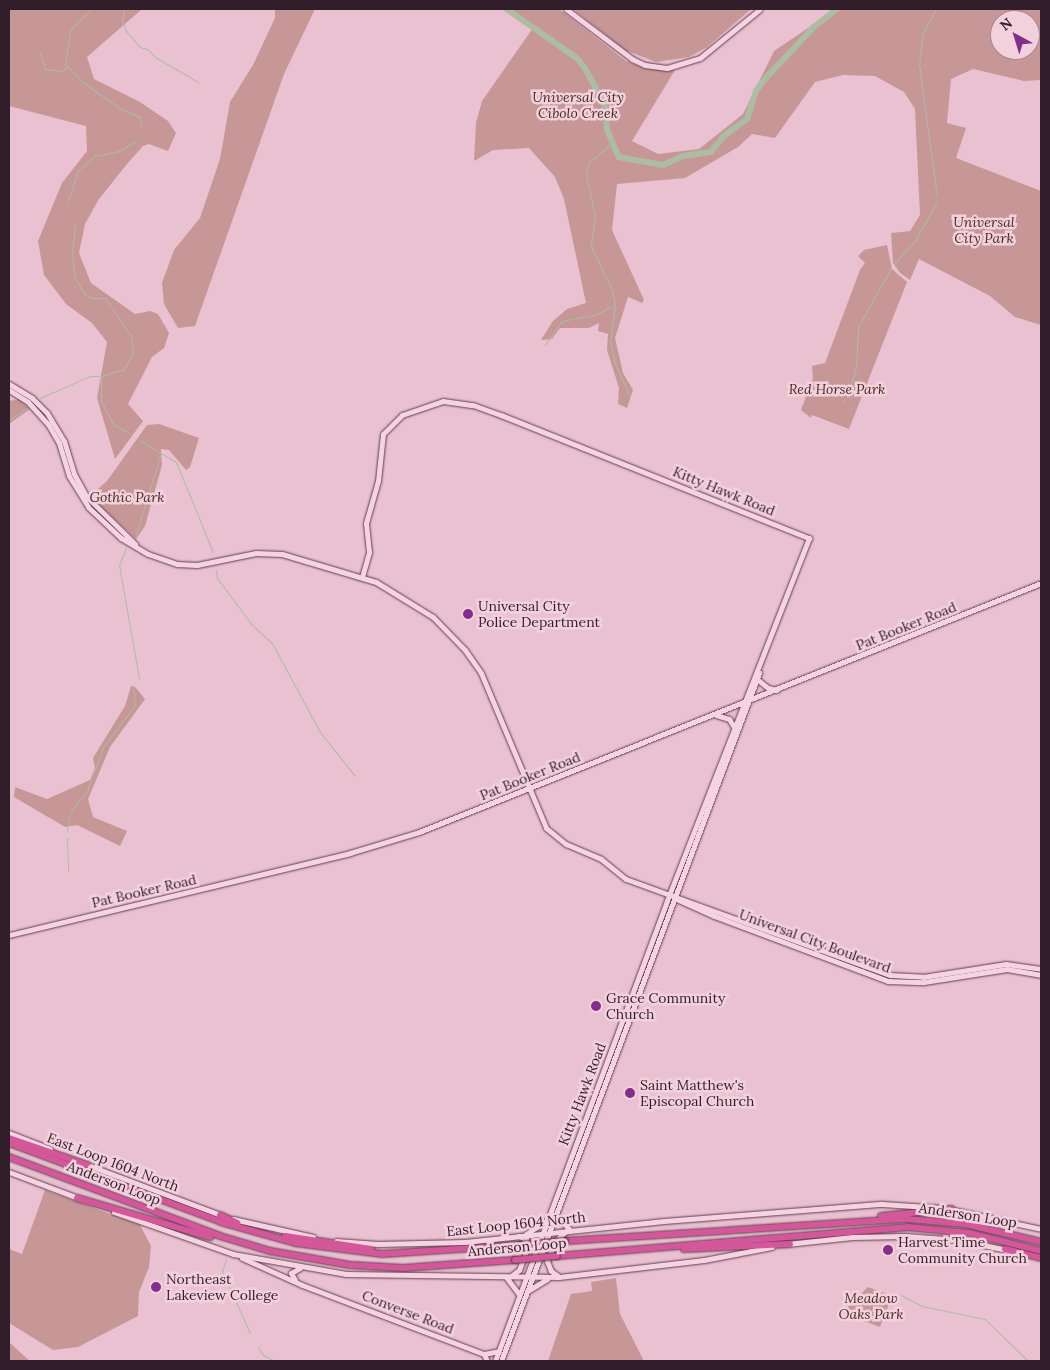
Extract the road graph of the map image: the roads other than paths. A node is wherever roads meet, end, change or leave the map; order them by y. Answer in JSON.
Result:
{"nodes":[{"id":1,"x":566,"y":9,"type":"edge"},
{"id":2,"x":760,"y":9,"type":"edge"},
{"id":3,"x":9,"y":384,"type":"edge"},
{"id":4,"x":9,"y":390,"type":"edge"},
{"id":5,"x":136,"y":546,"type":"junction"},
{"id":6,"x":362,"y":577,"type":"junction"},
{"id":7,"x":1041,"y":583,"type":"edge"},
{"id":8,"x":760,"y":668,"type":"junction"},
{"id":9,"x":758,"y":680,"type":"junction"},
{"id":10,"x":777,"y":690,"type":"junction"},
{"id":11,"x":745,"y":703,"type":"junction"},
{"id":12,"x":715,"y":714,"type":"junction"},
{"id":13,"x":734,"y":727,"type":"junction"},
{"id":14,"x":723,"y":761,"type":"junction"},
{"id":15,"x":529,"y":788,"type":"junction"},
{"id":16,"x":672,"y":897,"type":"junction"},
{"id":17,"x":9,"y":935,"type":"edge"},
{"id":18,"x":1041,"y":969,"type":"edge"},
{"id":19,"x":959,"y":973,"type":"junction"},
{"id":20,"x":1041,"y":974,"type":"edge"},
{"id":21,"x":9,"y":1133,"type":"edge"},
{"id":22,"x":9,"y":1138,"type":"edge"},
{"id":23,"x":9,"y":1143,"type":"edge"},
{"id":24,"x":9,"y":1157,"type":"edge"},
{"id":25,"x":87,"y":1165,"type":"junction"},
{"id":26,"x":9,"y":1172,"type":"edge"},
{"id":27,"x":77,"y":1198,"type":"junction"},
{"id":28,"x":952,"y":1209,"type":"junction"},
{"id":29,"x":220,"y":1215,"type":"junction"},
{"id":30,"x":556,"y":1215,"type":"junction"},
{"id":31,"x":547,"y":1221,"type":"junction"},
{"id":32,"x":848,"y":1221,"type":"junction"},
{"id":33,"x":568,"y":1230,"type":"junction"},
{"id":34,"x":1041,"y":1230,"type":"edge"},
{"id":35,"x":550,"y":1232,"type":"junction"},
{"id":36,"x":542,"y":1233,"type":"junction"},
{"id":37,"x":525,"y":1235,"type":"junction"},
{"id":38,"x":518,"y":1236,"type":"junction"},
{"id":39,"x":1041,"y":1242,"type":"edge"},
{"id":40,"x":244,"y":1244,"type":"junction"},
{"id":41,"x":790,"y":1244,"type":"junction"},
{"id":42,"x":1005,"y":1249,"type":"joint"},
{"id":43,"x":1041,"y":1251,"type":"edge"},
{"id":44,"x":440,"y":1252,"type":"junction"},
{"id":45,"x":233,"y":1254,"type":"junction"},
{"id":46,"x":588,"y":1254,"type":"junction"},
{"id":47,"x":1041,"y":1259,"type":"edge"},
{"id":48,"x":304,"y":1267,"type":"junction"},
{"id":49,"x":507,"y":1277,"type":"junction"},
{"id":50,"x":525,"y":1277,"type":"junction"},
{"id":51,"x":550,"y":1277,"type":"junction"},
{"id":52,"x":559,"y":1277,"type":"junction"},
{"id":53,"x":533,"y":1278,"type":"junction"},
{"id":54,"x":323,"y":1292,"type":"junction"},
{"id":55,"x":527,"y":1292,"type":"junction"},
{"id":56,"x":519,"y":1294,"type":"junction"},
{"id":57,"x":499,"y":1350,"type":"junction"},
{"id":58,"x":484,"y":1354,"type":"junction"},
{"id":59,"x":497,"y":1360,"type":"edge"},
{"id":60,"x":487,"y":1361,"type":"edge"}],
"edges":[{"from":1,"to":2,"type":"main road"},
{"from":3,"to":5,"type":"main road","name":"Universal City Boulevard"},
{"from":4,"to":5,"type":"main road","name":"Universal City Boulevard"},
{"from":5,"to":6,"type":"main road","name":"Universal City Boulevard"},
{"from":6,"to":8,"type":"main road","name":"Kitty Hawk Road"},
{"from":6,"to":15,"type":"main road","name":"Universal City Boulevard"},
{"from":7,"to":10,"type":"main road","name":"Pat Booker Road"},
{"from":8,"to":9,"type":"main road","name":"Kitty Hawk Road"},
{"from":8,"to":11,"type":"main road","name":"Kitty Hawk Road"},
{"from":9,"to":10,"type":"main road"},
{"from":9,"to":11,"type":"main road","name":"Kitty Hawk Road"},
{"from":10,"to":11,"type":"main road","name":"Pat Booker Road"},
{"from":11,"to":12,"type":"main road","name":"Pat Booker Road"},
{"from":11,"to":13,"type":"main road","name":"Kitty Hawk Road"},
{"from":11,"to":14,"type":"main road","name":"Kitty Hawk Road"},
{"from":12,"to":13,"type":"main road"},
{"from":12,"to":15,"type":"main road","name":"Pat Booker Road"},
{"from":13,"to":14,"type":"main road","name":"Kitty Hawk Road"},
{"from":14,"to":16,"type":"main road","name":"Kitty Hawk Road"},
{"from":15,"to":16,"type":"main road","name":"Universal City Boulevard"},
{"from":15,"to":17,"type":"main road","name":"Pat Booker Road"},
{"from":16,"to":19,"type":"main road","name":"Universal City Boulevard"},
{"from":16,"to":30,"type":"main road","name":"Kitty Hawk Road"},
{"from":16,"to":31,"type":"main road","name":"Kitty Hawk Road"},
{"from":18,"to":19,"type":"main road","name":"Universal City Boulevard"},
{"from":19,"to":20,"type":"main road","name":"Universal City Boulevard"},
{"from":21,"to":25,"type":"main road","name":"East Loop 1604 North"},
{"from":22,"to":25,"type":"highway"},
{"from":23,"to":44,"type":"highway","name":"Anderson Loop"},
{"from":24,"to":40,"type":"highway","name":"Anderson Loop"},
{"from":25,"to":29,"type":"main road","name":"East Loop 1604 North"},
{"from":26,"to":27,"type":"main road"},
{"from":27,"to":40,"type":"highway"},
{"from":27,"to":45,"type":"main road"},
{"from":28,"to":32,"type":"highway"},
{"from":28,"to":33,"type":"main road","name":"East Loop 1604 North"},
{"from":28,"to":34,"type":"main road","name":"East Loop 1604 North"},
{"from":29,"to":38,"type":"main road","name":"East Loop 1604 North"},
{"from":29,"to":44,"type":"highway"},
{"from":30,"to":33,"type":"main road"},
{"from":30,"to":35,"type":"main road","name":"Kitty Hawk Road"},
{"from":31,"to":36,"type":"main road","name":"Kitty Hawk Road"},
{"from":31,"to":37,"type":"main road"},
{"from":32,"to":39,"type":"highway","name":"Anderson Loop"},
{"from":32,"to":44,"type":"highway","name":"Anderson Loop","bridge":true},
{"from":33,"to":35,"type":"main road","name":"East Loop 1604 North"},
{"from":33,"to":52,"type":"main road"},
{"from":35,"to":36,"type":"main road","name":"East Loop 1604 North"},
{"from":35,"to":53,"type":"main road","name":"Kitty Hawk Road"},
{"from":36,"to":37,"type":"main road","name":"East Loop 1604 North"},
{"from":36,"to":50,"type":"main road","name":"Kitty Hawk Road"},
{"from":37,"to":38,"type":"main road","name":"East Loop 1604 North"},
{"from":38,"to":49,"type":"main road"},
{"from":40,"to":46,"type":"highway","name":"Anderson Loop","bridge":true},
{"from":41,"to":42,"type":"main road"},
{"from":41,"to":46,"type":"highway"},
{"from":41,"to":52,"type":"main road"},
{"from":42,"to":47,"type":"highway"},
{"from":43,"to":46,"type":"highway","name":"Anderson Loop"},
{"from":45,"to":48,"type":"main road"},
{"from":45,"to":54,"type":"main road","name":"Converse Road"},
{"from":48,"to":49,"type":"main road"},
{"from":48,"to":54,"type":"main road","name":"Converse Road"},
{"from":49,"to":50,"type":"main road"},
{"from":49,"to":56,"type":"main road"},
{"from":50,"to":53,"type":"main road"},
{"from":50,"to":56,"type":"main road","name":"Kitty Hawk Road"},
{"from":51,"to":52,"type":"main road"},
{"from":51,"to":53,"type":"main road"},
{"from":51,"to":55,"type":"main road"},
{"from":53,"to":55,"type":"main road","name":"Kitty Hawk Road"},
{"from":54,"to":58,"type":"main road","name":"Converse Road"},
{"from":55,"to":59,"type":"main road","name":"Kitty Hawk Road"},
{"from":56,"to":57,"type":"main road","name":"Kitty Hawk Road"},
{"from":57,"to":58,"type":"main road"},
{"from":57,"to":59,"type":"main road","name":"Kitty Hawk Road"},
{"from":58,"to":59,"type":"main road","name":"Converse Road"},
{"from":58,"to":60,"type":"main road"}]}
